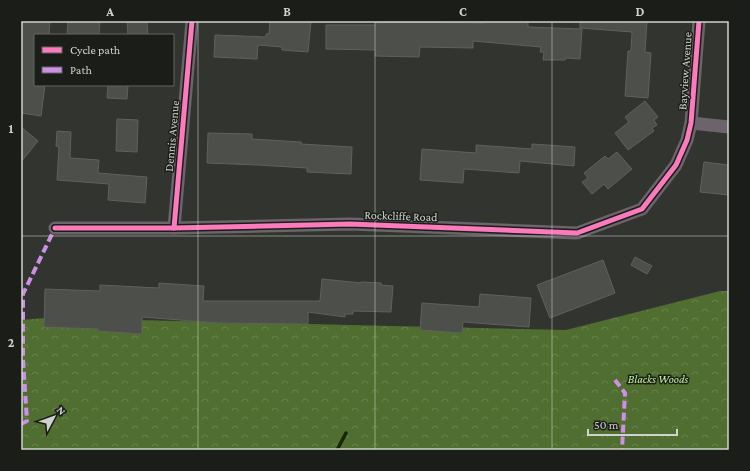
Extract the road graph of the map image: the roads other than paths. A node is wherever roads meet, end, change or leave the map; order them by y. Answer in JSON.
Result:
{"nodes":[{"id":1,"x":192,"y":21,"type":"edge"},
{"id":2,"x":699,"y":21,"type":"edge"},
{"id":3,"x":691,"y":123,"type":"junction"},
{"id":4,"x":729,"y":127,"type":"edge"},
{"id":5,"x":55,"y":228,"type":"dead end"},
{"id":6,"x":174,"y":228,"type":"junction"}],
"edges":[{"from":1,"to":6,"type":"street","name":"Dennis Avenue"},
{"from":2,"to":3,"type":"street","name":"Bayview Avenue"},
{"from":3,"to":4,"type":"street"},
{"from":3,"to":6,"type":"street","name":"Rockcliffe Road"},
{"from":5,"to":6,"type":"street","name":"Rockcliffe Road"}]}
